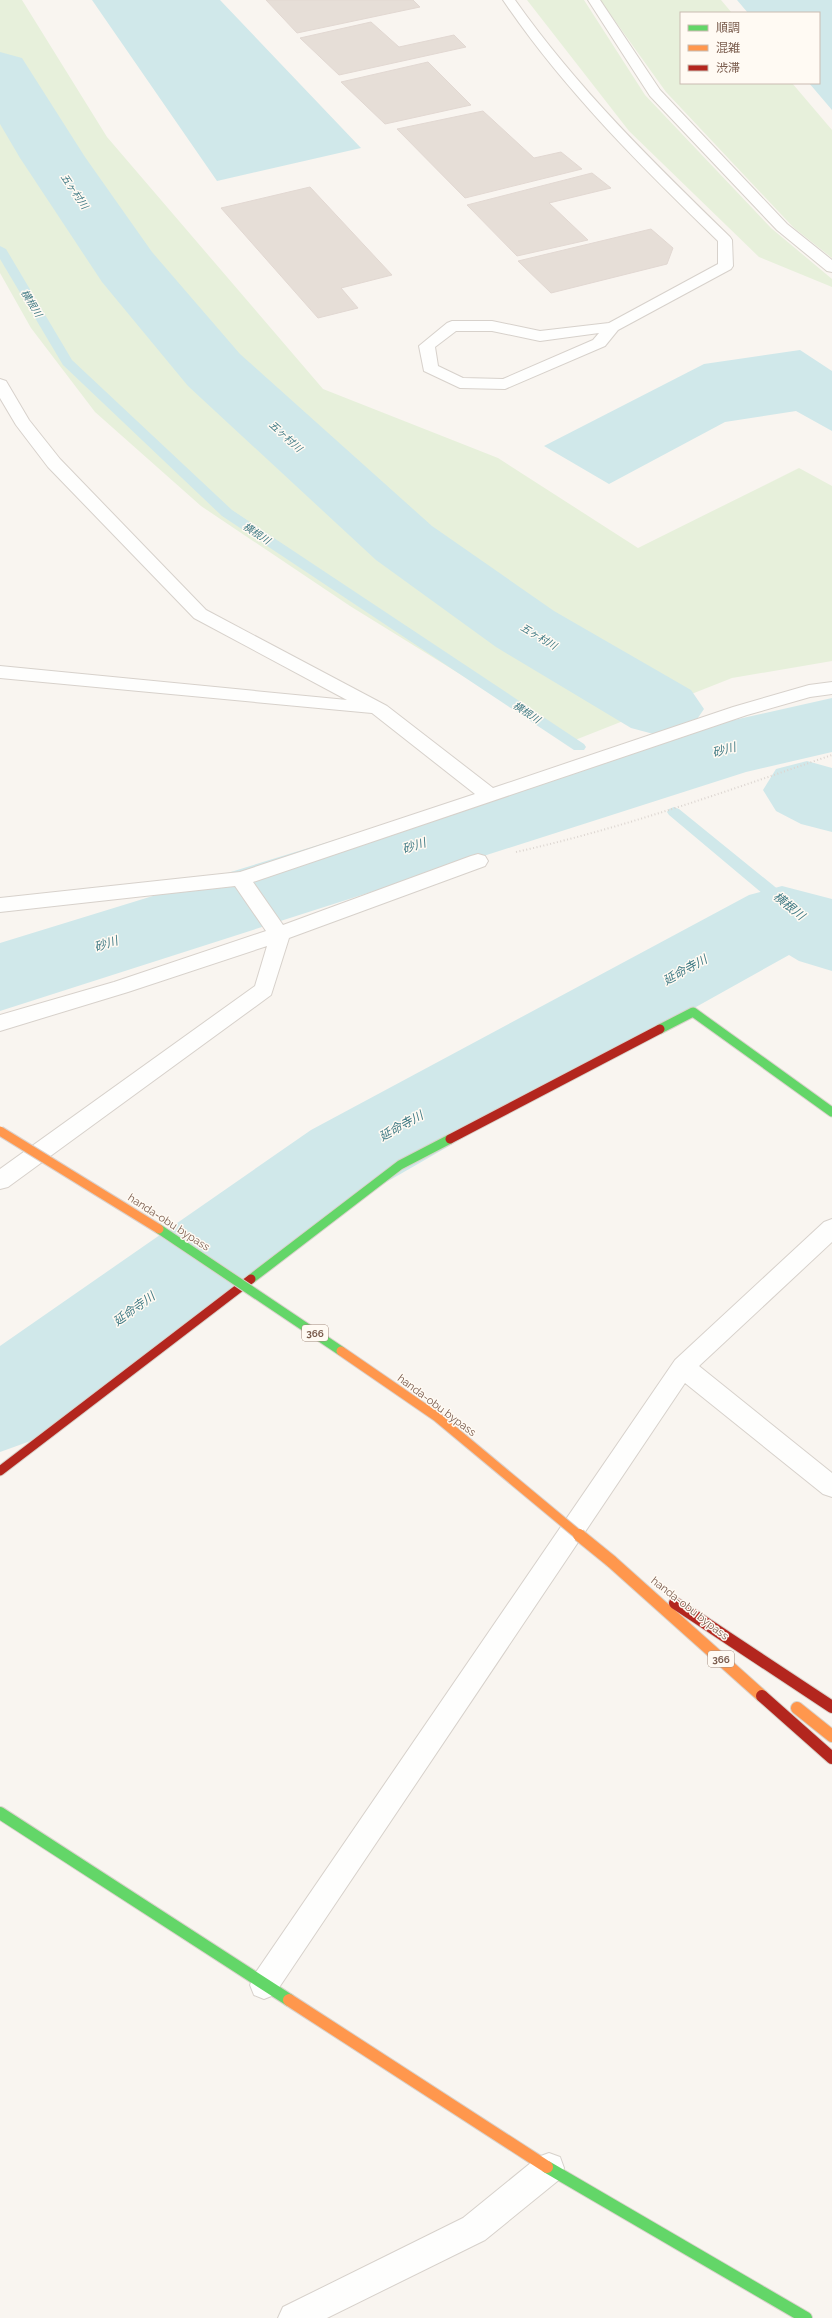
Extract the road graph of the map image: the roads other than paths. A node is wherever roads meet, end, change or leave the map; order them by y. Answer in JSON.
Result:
{"nodes":[{"id":1,"x":509,"y":0,"type":"edge"},
{"id":2,"x":594,"y":0,"type":"edge"},
{"id":3,"x":832,"y":268,"type":"edge"},
{"id":4,"x":613,"y":327,"type":"junction"},
{"id":5,"x":0,"y":384,"type":"edge"},
{"id":6,"x":0,"y":420,"type":"edge"},
{"id":7,"x":22,"y":422,"type":"junction"},
{"id":8,"x":0,"y":672,"type":"edge"},
{"id":9,"x":832,"y":688,"type":"edge"},
{"id":10,"x":380,"y":710,"type":"junction"},
{"id":11,"x":491,"y":796,"type":"junction"},
{"id":12,"x":478,"y":861,"type":"road end"},
{"id":13,"x":242,"y":880,"type":"junction"},
{"id":14,"x":0,"y":906,"type":"edge"},
{"id":15,"x":278,"y":934,"type":"junction"},
{"id":16,"x":0,"y":1023,"type":"edge"},
{"id":17,"x":832,"y":1112,"type":"edge"},
{"id":18,"x":0,"y":1131,"type":"edge"},
{"id":19,"x":0,"y":1181,"type":"edge"},
{"id":20,"x":832,"y":1228,"type":"edge"},
{"id":21,"x":683,"y":1367,"type":"junction"},
{"id":22,"x":0,"y":1471,"type":"edge"},
{"id":23,"x":832,"y":1487,"type":"edge"},
{"id":24,"x":611,"y":1561,"type":"junction"},
{"id":25,"x":740,"y":1663,"type":"dead end"},
{"id":26,"x":789,"y":1702,"type":"dead end"},
{"id":27,"x":832,"y":1707,"type":"edge"},
{"id":28,"x":832,"y":1736,"type":"edge"},
{"id":29,"x":832,"y":1758,"type":"edge"},
{"id":30,"x":0,"y":1813,"type":"edge"},
{"id":31,"x":264,"y":1985,"type":"junction"},
{"id":32,"x":549,"y":2168,"type":"junction"},
{"id":33,"x":294,"y":2318,"type":"edge"},
{"id":34,"x":806,"y":2318,"type":"edge"}],
"edges":[{"from":1,"to":4,"type":"street"},
{"from":2,"to":3,"type":"street"},
{"from":4,"to":4,"type":"street"},
{"from":5,"to":7,"type":"street"},
{"from":6,"to":7,"type":"street"},
{"from":7,"to":10,"type":"street"},
{"from":8,"to":10,"type":"street"},
{"from":9,"to":11,"type":"street"},
{"from":10,"to":11,"type":"street"},
{"from":11,"to":13,"type":"street"},
{"from":12,"to":15,"type":"street"},
{"from":13,"to":14,"type":"street"},
{"from":13,"to":15,"type":"street"},
{"from":15,"to":16,"type":"street"},
{"from":15,"to":19,"type":"street"},
{"from":17,"to":22,"type":"main road"},
{"from":18,"to":24,"type":"main road","name":"handa-obu bypass","number":"366","bridge":true},
{"from":20,"to":21,"type":"street"},
{"from":21,"to":23,"type":"street"},
{"from":21,"to":31,"type":"street"},
{"from":24,"to":25,"type":"main road","name":"handa-obu bypass","number":"366"},
{"from":24,"to":27,"type":"main road","number":"366"},
{"from":24,"to":29,"type":"main road","number":"366"},
{"from":26,"to":28,"type":"main road"},
{"from":30,"to":31,"type":"main road"},
{"from":31,"to":32,"type":"main road"},
{"from":32,"to":33,"type":"street"},
{"from":32,"to":34,"type":"main road"}]}
